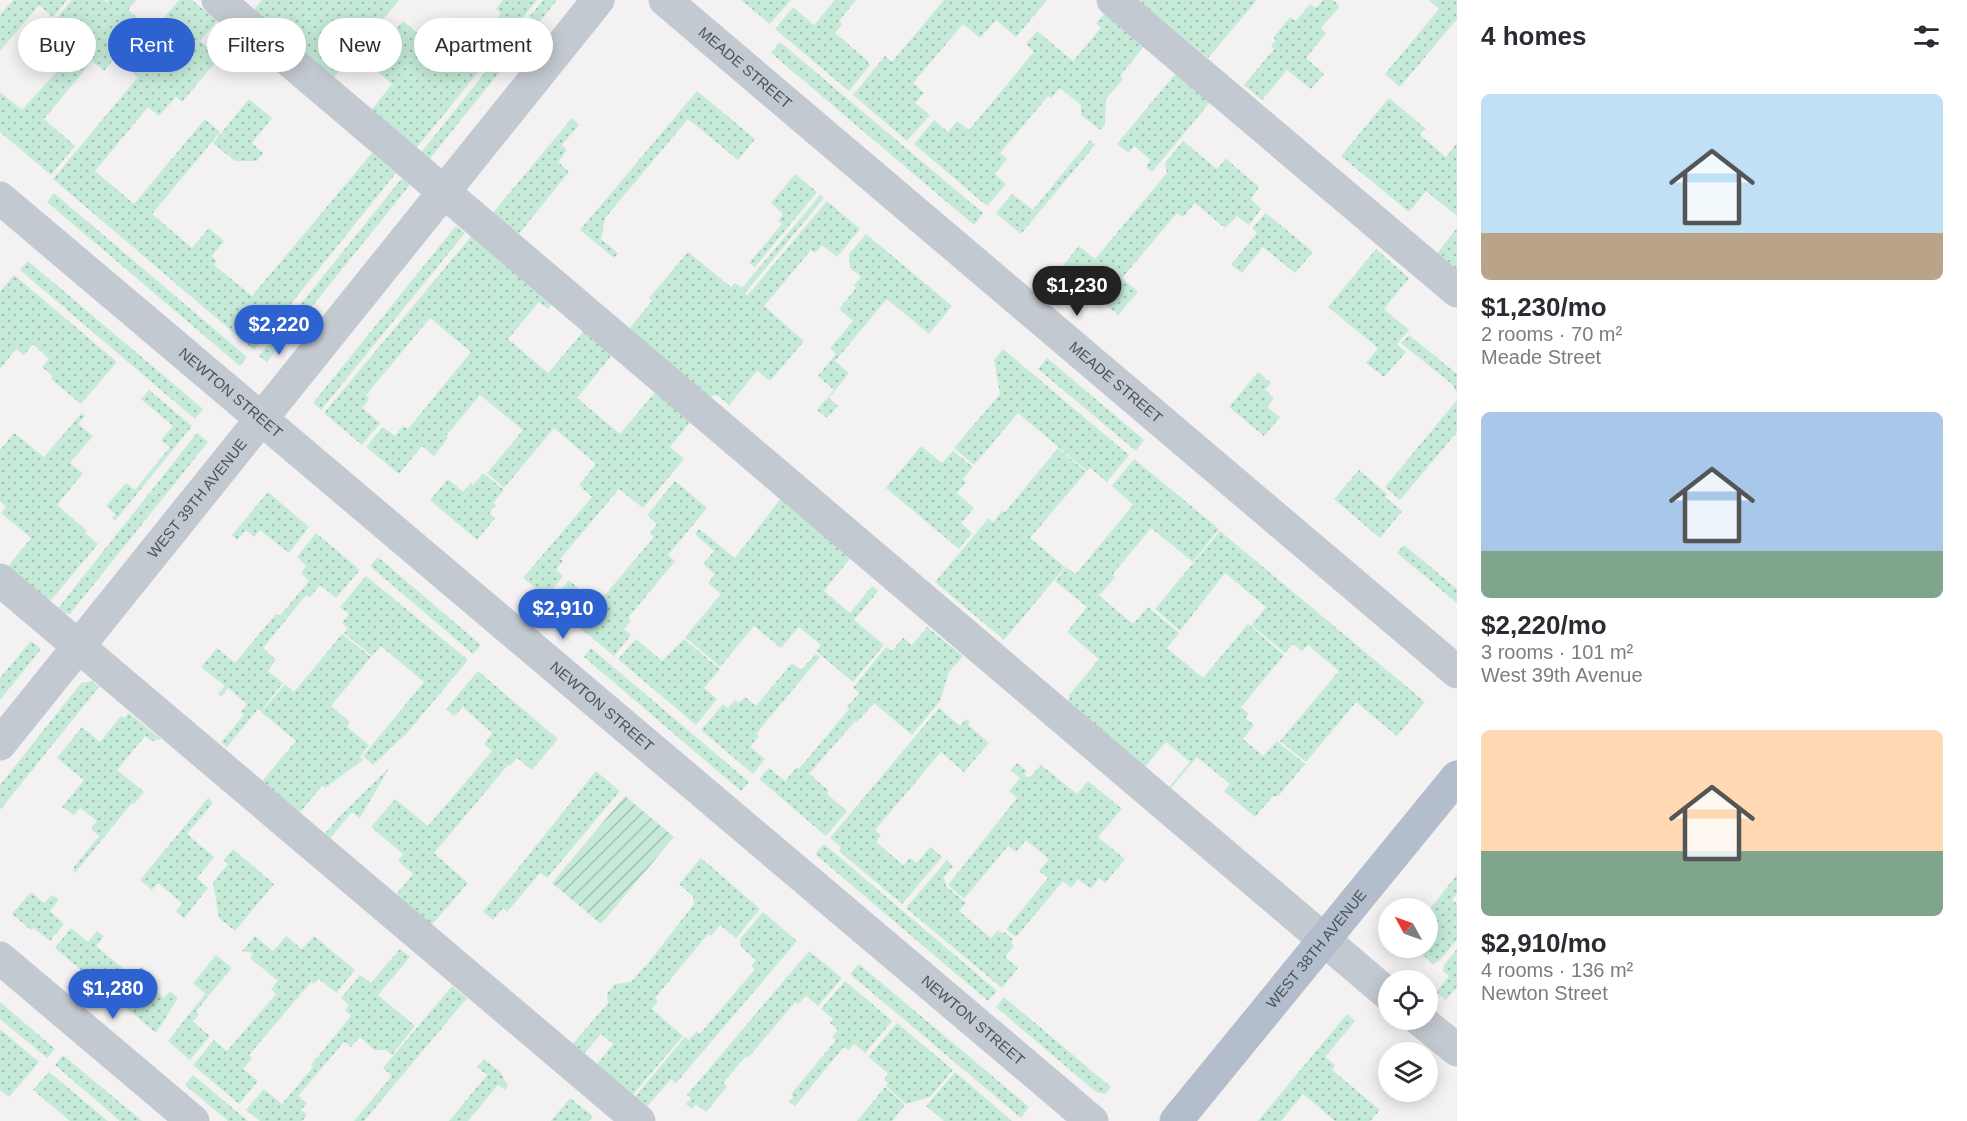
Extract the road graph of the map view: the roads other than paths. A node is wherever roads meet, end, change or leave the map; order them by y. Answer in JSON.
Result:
{"nodes":[{"id":1,"x":218,"y":0,"type":"edge"},
{"id":2,"x":598,"y":0,"type":"edge"},
{"id":3,"x":665,"y":0,"type":"edge"},
{"id":4,"x":1113,"y":0,"type":"edge"},
{"id":5,"x":444,"y":192,"type":"junction"},
{"id":6,"x":0,"y":198,"type":"edge"},
{"id":7,"x":1457,"y":291,"type":"edge"},
{"id":8,"x":261,"y":418,"type":"junction"},
{"id":9,"x":0,"y":580,"type":"edge"},
{"id":10,"x":78,"y":646,"type":"junction"},
{"id":11,"x":1457,"y":672,"type":"edge"},
{"id":12,"x":0,"y":744,"type":"edge"},
{"id":13,"x":1457,"y":777,"type":"edge"},
{"id":14,"x":1324,"y":940,"type":"junction"},
{"id":15,"x":0,"y":958,"type":"edge"},
{"id":16,"x":1378,"y":986,"type":"edge"},
{"id":17,"x":1432,"y":1030,"type":"edge"},
{"id":18,"x":1457,"y":1050,"type":"edge"},
{"id":19,"x":194,"y":1121,"type":"edge"},
{"id":20,"x":639,"y":1121,"type":"edge"},
{"id":21,"x":1092,"y":1121,"type":"edge"},
{"id":22,"x":1176,"y":1121,"type":"edge"}],
"edges":[{"from":1,"to":5,"type":"street"},
{"from":2,"to":5,"type":"street","name":"WEST 39TH AVENUE"},
{"from":3,"to":11,"type":"street","name":"MEADE STREET"},
{"from":4,"to":7,"type":"street"},
{"from":5,"to":8,"type":"street","name":"WEST 39TH AVENUE"},
{"from":5,"to":14,"type":"street"},
{"from":6,"to":8,"type":"street","name":"NEWTON STREET"},
{"from":8,"to":10,"type":"street","name":"WEST 39TH AVENUE"},
{"from":8,"to":21,"type":"street","name":"NEWTON STREET"},
{"from":9,"to":10,"type":"street"},
{"from":10,"to":12,"type":"street","name":"WEST 39TH AVENUE"},
{"from":10,"to":20,"type":"street"},
{"from":13,"to":14,"type":"main road","name":"WEST 38TH AVENUE"},
{"from":14,"to":16,"type":"street"},
{"from":14,"to":22,"type":"main road","name":"WEST 38TH AVENUE"},
{"from":15,"to":19,"type":"street"},
{"from":17,"to":18,"type":"street"}]}
